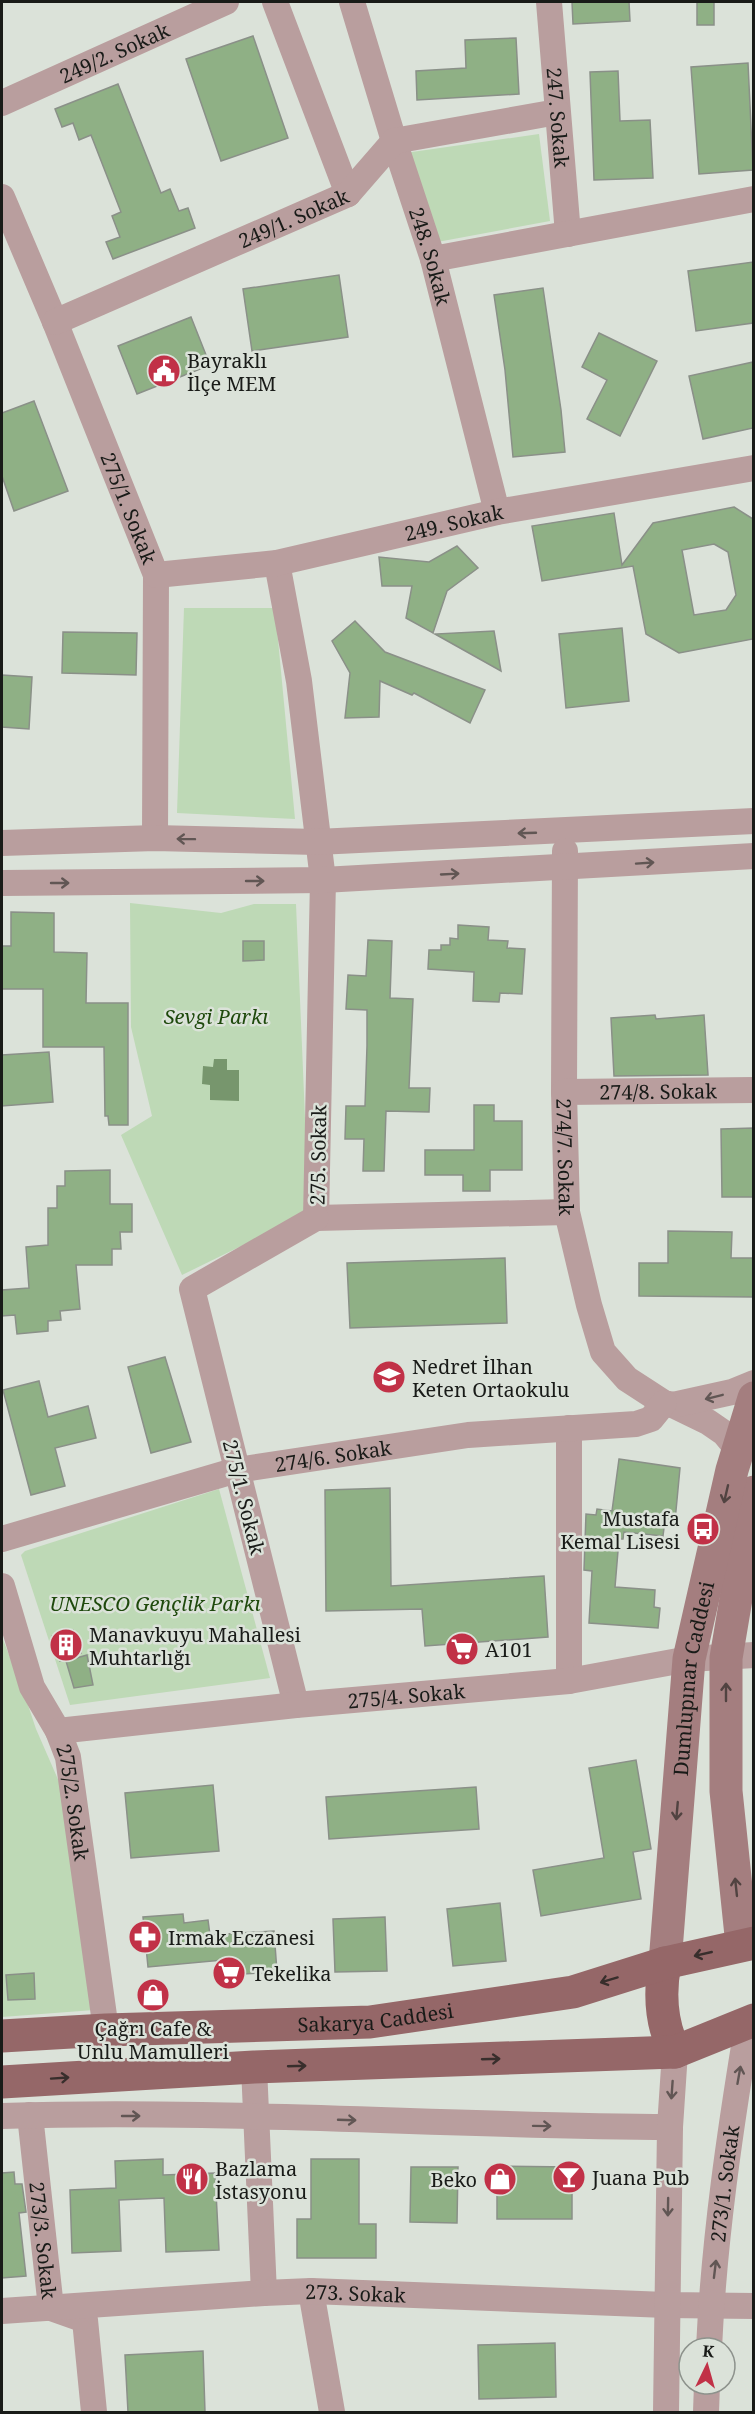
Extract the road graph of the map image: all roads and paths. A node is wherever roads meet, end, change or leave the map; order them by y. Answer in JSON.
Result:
{"nodes":[{"id":1,"x":226,"y":2,"type":"edge"},
{"id":2,"x":274,"y":2,"type":"edge"},
{"id":3,"x":352,"y":2,"type":"edge"},
{"id":4,"x":549,"y":2,"type":"edge"},
{"id":5,"x":2,"y":103,"type":"edge"},
{"id":6,"x":557,"y":112,"type":"junction"},
{"id":7,"x":394,"y":141,"type":"junction"},
{"id":8,"x":348,"y":194,"type":"junction"},
{"id":9,"x":2,"y":198,"type":"edge"},
{"id":10,"x":753,"y":199,"type":"edge"},
{"id":11,"x":568,"y":234,"type":"junction"},
{"id":12,"x":432,"y":259,"type":"junction"},
{"id":13,"x":55,"y":322,"type":"junction"},
{"id":14,"x":753,"y":468,"type":"edge"},
{"id":15,"x":497,"y":512,"type":"junction"},
{"id":16,"x":278,"y":563,"type":"junction"},
{"id":17,"x":156,"y":575,"type":"junction"},
{"id":18,"x":753,"y":821,"type":"edge"},
{"id":19,"x":565,"y":831,"type":"junction"},
{"id":20,"x":155,"y":838,"type":"junction"},
{"id":21,"x":317,"y":842,"type":"junction"},
{"id":22,"x":2,"y":843,"type":"edge"},
{"id":23,"x":753,"y":856,"type":"edge"},
{"id":24,"x":566,"y":868,"type":"junction"},
{"id":25,"x":323,"y":880,"type":"junction"},
{"id":26,"x":2,"y":883,"type":"edge"},
{"id":27,"x":753,"y":1090,"type":"edge"},
{"id":28,"x":564,"y":1092,"type":"junction"},
{"id":29,"x":567,"y":1212,"type":"junction"},
{"id":30,"x":316,"y":1218,"type":"junction"},
{"id":31,"x":753,"y":1383,"type":"edge"},
{"id":32,"x":753,"y":1398,"type":"edge"},
{"id":33,"x":669,"y":1404,"type":"junction"},
{"id":34,"x":569,"y":1428,"type":"junction"},
{"id":35,"x":738,"y":1450,"type":"junction"},
{"id":36,"x":237,"y":1470,"type":"junction"},
{"id":37,"x":753,"y":1492,"type":"edge"},
{"id":38,"x":2,"y":1539,"type":"edge"},
{"id":39,"x":2,"y":1586,"type":"edge"},
{"id":40,"x":740,"y":1657,"type":"edge"},
{"id":41,"x":689,"y":1659,"type":"junction"},
{"id":42,"x":569,"y":1681,"type":"junction"},
{"id":43,"x":296,"y":1705,"type":"junction"},
{"id":44,"x":58,"y":1731,"type":"junction"},
{"id":45,"x":750,"y":1950,"type":"edge"},
{"id":46,"x":664,"y":1963,"type":"junction"},
{"id":47,"x":752,"y":2014,"type":"edge"},
{"id":48,"x":106,"y":2030,"type":"junction"},
{"id":49,"x":2,"y":2036,"type":"edge"},
{"id":50,"x":675,"y":2052,"type":"junction"},
{"id":51,"x":254,"y":2067,"type":"junction"},
{"id":52,"x":2,"y":2082,"type":"edge"},
{"id":53,"x":744,"y":2106,"type":"edge"},
{"id":54,"x":30,"y":2115,"type":"junction"},
{"id":55,"x":2,"y":2116,"type":"edge"},
{"id":56,"x":257,"y":2116,"type":"junction"},
{"id":57,"x":670,"y":2127,"type":"junction"},
{"id":58,"x":311,"y":2291,"type":"junction"},
{"id":59,"x":264,"y":2293,"type":"junction"},
{"id":60,"x":711,"y":2304,"type":"junction"},
{"id":61,"x":666,"y":2305,"type":"junction"},
{"id":62,"x":753,"y":2306,"type":"edge"},
{"id":63,"x":51,"y":2308,"type":"junction"},
{"id":64,"x":2,"y":2311,"type":"edge"},
{"id":65,"x":710,"y":2336,"type":"edge"},
{"id":66,"x":707,"y":2396,"type":"edge"},
{"id":67,"x":94,"y":2412,"type":"edge"},
{"id":68,"x":332,"y":2412,"type":"edge"},
{"id":69,"x":666,"y":2412,"type":"edge"},
{"id":70,"x":706,"y":2412,"type":"edge"}],
"edges":[{"from":1,"to":5,"type":"street","name":"249/2. Sokak"},
{"from":2,"to":8,"type":"street"},
{"from":3,"to":7,"type":"street","name":"248. Sokak"},
{"from":4,"to":6,"type":"street","name":"247. Sokak"},
{"from":6,"to":7,"type":"street"},
{"from":6,"to":11,"type":"street","name":"247. Sokak"},
{"from":7,"to":8,"type":"street","name":"249/1. Sokak"},
{"from":7,"to":12,"type":"street","name":"248. Sokak"},
{"from":8,"to":13,"type":"street","name":"249/1. Sokak"},
{"from":9,"to":13,"type":"street","name":"275/1. Sokak"},
{"from":10,"to":11,"type":"street"},
{"from":11,"to":12,"type":"street"},
{"from":12,"to":15,"type":"street","name":"248. Sokak"},
{"from":13,"to":17,"type":"street","name":"275/1. Sokak"},
{"from":14,"to":15,"type":"street","name":"249. Sokak"},
{"from":15,"to":16,"type":"street","name":"249. Sokak"},
{"from":16,"to":17,"type":"street","name":"249. Sokak"},
{"from":16,"to":21,"type":"street","name":"275. Sokak"},
{"from":17,"to":20,"type":"street","name":"275/1. Sokak"},
{"from":18,"to":19,"type":"street"},
{"from":19,"to":21,"type":"street","one_way":true},
{"from":19,"to":24,"type":"street","name":"274/7. Sokak"},
{"from":21,"to":20,"type":"street","one_way":true},
{"from":20,"to":22,"type":"street"},
{"from":21,"to":25,"type":"street","name":"275. Sokak"},
{"from":24,"to":23,"type":"street","one_way":true},
{"from":25,"to":24,"type":"street","one_way":true},
{"from":24,"to":28,"type":"street","name":"274/7. Sokak"},
{"from":26,"to":25,"type":"street","one_way":true},
{"from":25,"to":30,"type":"street","name":"275. Sokak"},
{"from":27,"to":28,"type":"street","name":"274/8. Sokak"},
{"from":28,"to":29,"type":"street","name":"274/7. Sokak"},
{"from":29,"to":30,"type":"street","name":"275. Sokak"},
{"from":29,"to":33,"type":"street","name":"274/7. Sokak"},
{"from":30,"to":36,"type":"street","name":"275/1. Sokak"},
{"from":31,"to":33,"type":"street","one_way":true},
{"from":32,"to":35,"type":"main road","name":"Dumlupınar Caddesi"},
{"from":33,"to":34,"type":"street","name":"274/6. Sokak"},
{"from":33,"to":35,"type":"street","name":"274/7. Sokak"},
{"from":34,"to":36,"type":"street","name":"274/6. Sokak"},
{"from":34,"to":42,"type":"street"},
{"from":35,"to":41,"type":"main road","name":"Dumlupınar Caddesi","one_way":true},
{"from":36,"to":38,"type":"street","name":"274/6. Sokak"},
{"from":36,"to":43,"type":"street","name":"275/1. Sokak"},
{"from":37,"to":40,"type":"main road","name":"Dumlupınar Caddesi"},
{"from":39,"to":44,"type":"street","name":"275/2. Sokak"},
{"from":40,"to":41,"type":"street","name":"275/4. Sokak"},
{"from":45,"to":40,"type":"main road","name":"Dumlupınar Caddesi","one_way":true},
{"from":41,"to":42,"type":"street","name":"275/4. Sokak"},
{"from":41,"to":46,"type":"main road","name":"Dumlupınar Caddesi","one_way":true},
{"from":42,"to":43,"type":"street","name":"275/4. Sokak"},
{"from":43,"to":44,"type":"street","name":"275/4. Sokak"},
{"from":44,"to":48,"type":"street","name":"275/2. Sokak"},
{"from":45,"to":46,"type":"main road","name":"Sakarya Caddesi","one_way":true},
{"from":46,"to":48,"type":"main road","name":"Sakarya Caddesi","one_way":true},
{"from":46,"to":50,"type":"main road"},
{"from":47,"to":50,"type":"main road"},
{"from":53,"to":47,"type":"street","name":"273/1. Sokak","one_way":true},
{"from":48,"to":49,"type":"main road","name":"Sakarya Caddesi"},
{"from":51,"to":50,"type":"main road","one_way":true},
{"from":50,"to":57,"type":"street","one_way":true},
{"from":52,"to":51,"type":"main road","one_way":true},
{"from":51,"to":56,"type":"street"},
{"from":60,"to":53,"type":"street","name":"273/1. Sokak","one_way":true},
{"from":54,"to":55,"type":"street"},
{"from":54,"to":56,"type":"street","one_way":true},
{"from":54,"to":63,"type":"street","name":"273/3. Sokak"},
{"from":56,"to":57,"type":"street","one_way":true},
{"from":56,"to":59,"type":"street"},
{"from":57,"to":61,"type":"street","one_way":true},
{"from":58,"to":59,"type":"street","name":"273. Sokak"},
{"from":58,"to":61,"type":"street","name":"273. Sokak"},
{"from":58,"to":68,"type":"street"},
{"from":59,"to":63,"type":"street","name":"273. Sokak"},
{"from":60,"to":61,"type":"street","name":"273. Sokak"},
{"from":60,"to":62,"type":"street","name":"273. Sokak"},
{"from":60,"to":65,"type":"street","name":"273/1. Sokak"},
{"from":61,"to":69,"type":"street"},
{"from":63,"to":64,"type":"street","name":"273. Sokak"},
{"from":63,"to":67,"type":"street","name":"273/3. Sokak"},
{"from":66,"to":70,"type":"street"}]}
